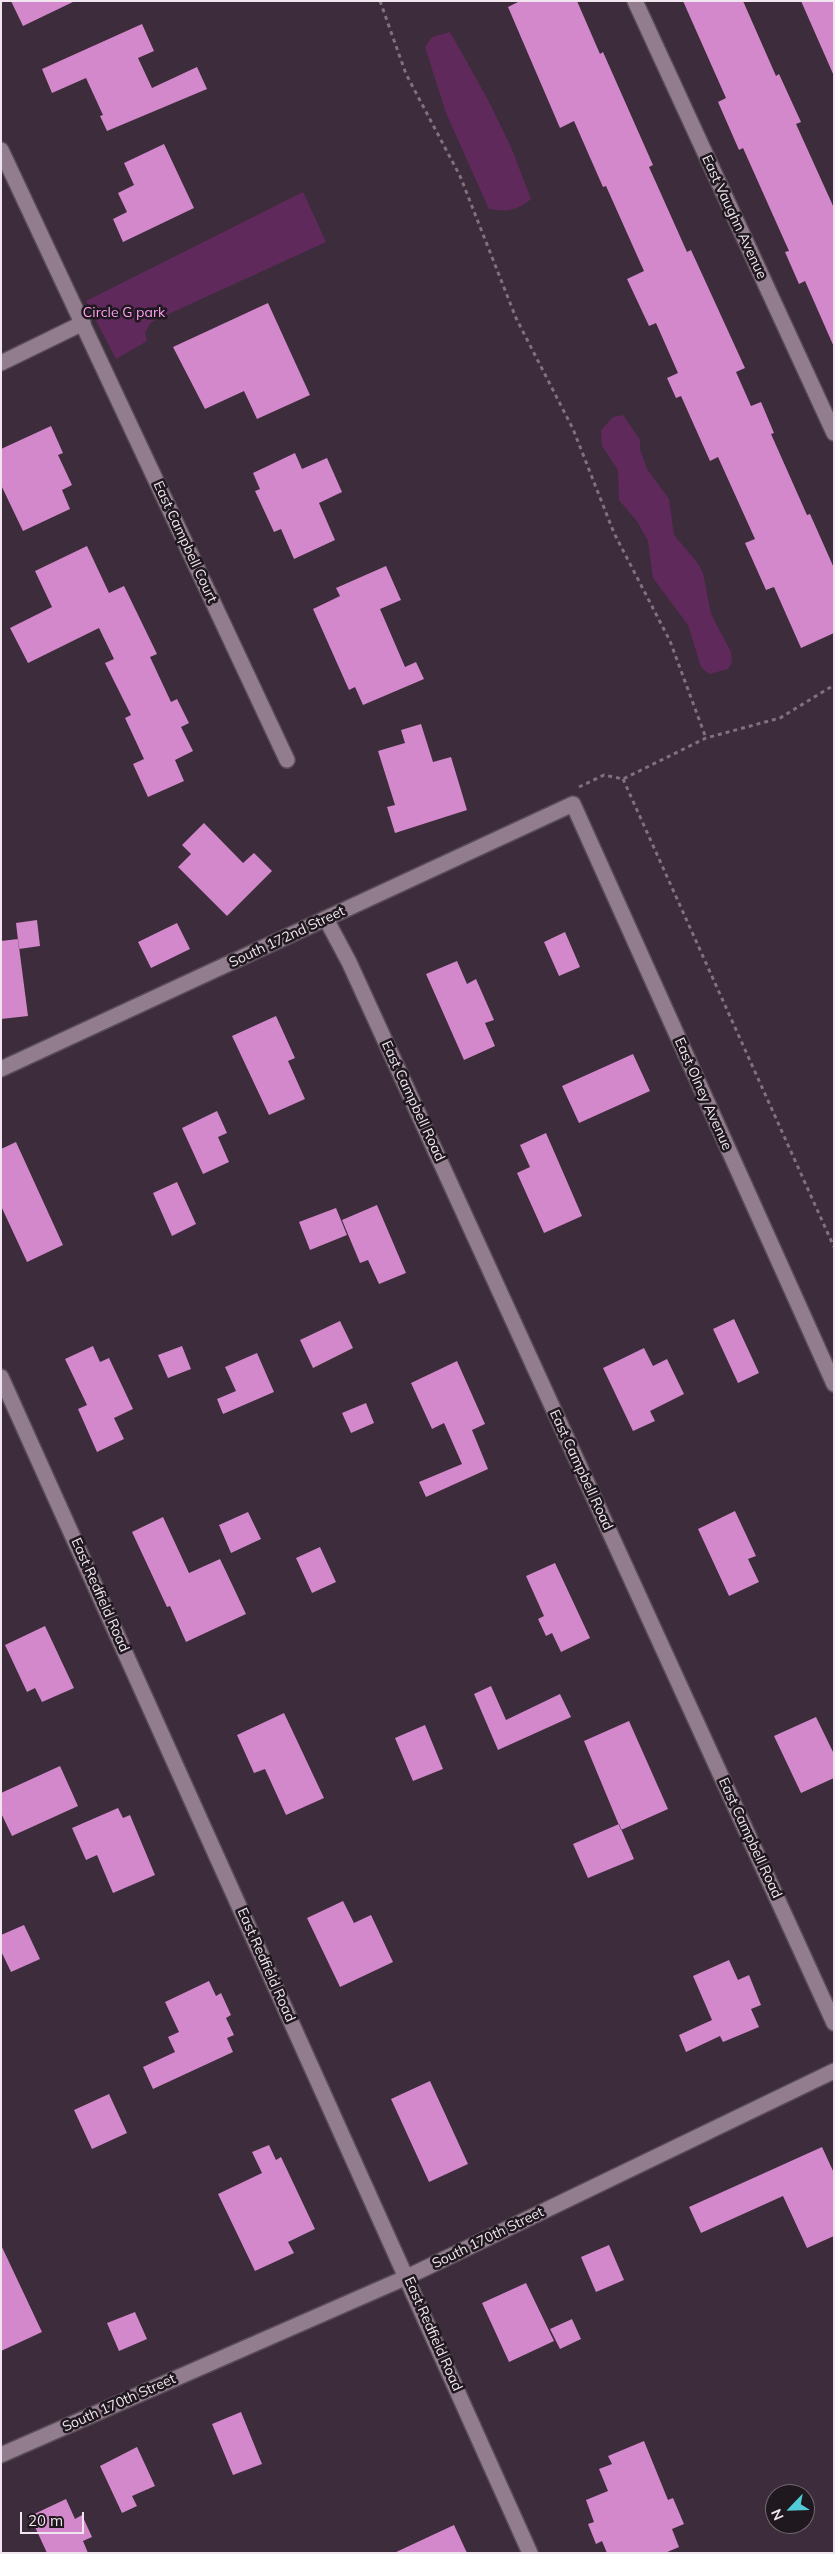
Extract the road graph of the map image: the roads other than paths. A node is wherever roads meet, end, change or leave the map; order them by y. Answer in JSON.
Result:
{"nodes":[{"id":1,"x":635,"y":1,"type":"edge"},
{"id":2,"x":1,"y":150,"type":"edge"},
{"id":3,"x":83,"y":323,"type":"junction"},
{"id":4,"x":1,"y":363,"type":"edge"},
{"id":5,"x":834,"y":433,"type":"edge"},
{"id":6,"x":287,"y":760,"type":"dead end"},
{"id":7,"x":573,"y":804,"type":"joint"},
{"id":8,"x":326,"y":919,"type":"junction"},
{"id":9,"x":1,"y":1069,"type":"edge"},
{"id":10,"x":1,"y":1377,"type":"edge"},
{"id":11,"x":834,"y":1384,"type":"edge"},
{"id":12,"x":834,"y":2023,"type":"edge"},
{"id":13,"x":834,"y":2071,"type":"edge"},
{"id":14,"x":407,"y":2277,"type":"junction"},
{"id":15,"x":1,"y":2455,"type":"edge"},
{"id":16,"x":530,"y":2553,"type":"edge"}],
"edges":[{"from":1,"to":5,"type":"street","name":"East Vaughn Avenue"},
{"from":2,"to":3,"type":"street","name":"East Campbell Court"},
{"from":3,"to":4,"type":"street"},
{"from":3,"to":6,"type":"street","name":"East Campbell Court"},
{"from":7,"to":8,"type":"street","name":"South 172nd Street"},
{"from":7,"to":11,"type":"street","name":"East Olney Avenue"},
{"from":8,"to":9,"type":"street","name":"South 172nd Street"},
{"from":8,"to":12,"type":"street","name":"East Campbell Road"},
{"from":10,"to":14,"type":"street","name":"East Redfield Road"},
{"from":13,"to":14,"type":"street","name":"South 170th Street"},
{"from":14,"to":15,"type":"street","name":"South 170th Street"},
{"from":14,"to":16,"type":"street","name":"East Redfield Road"}]}
